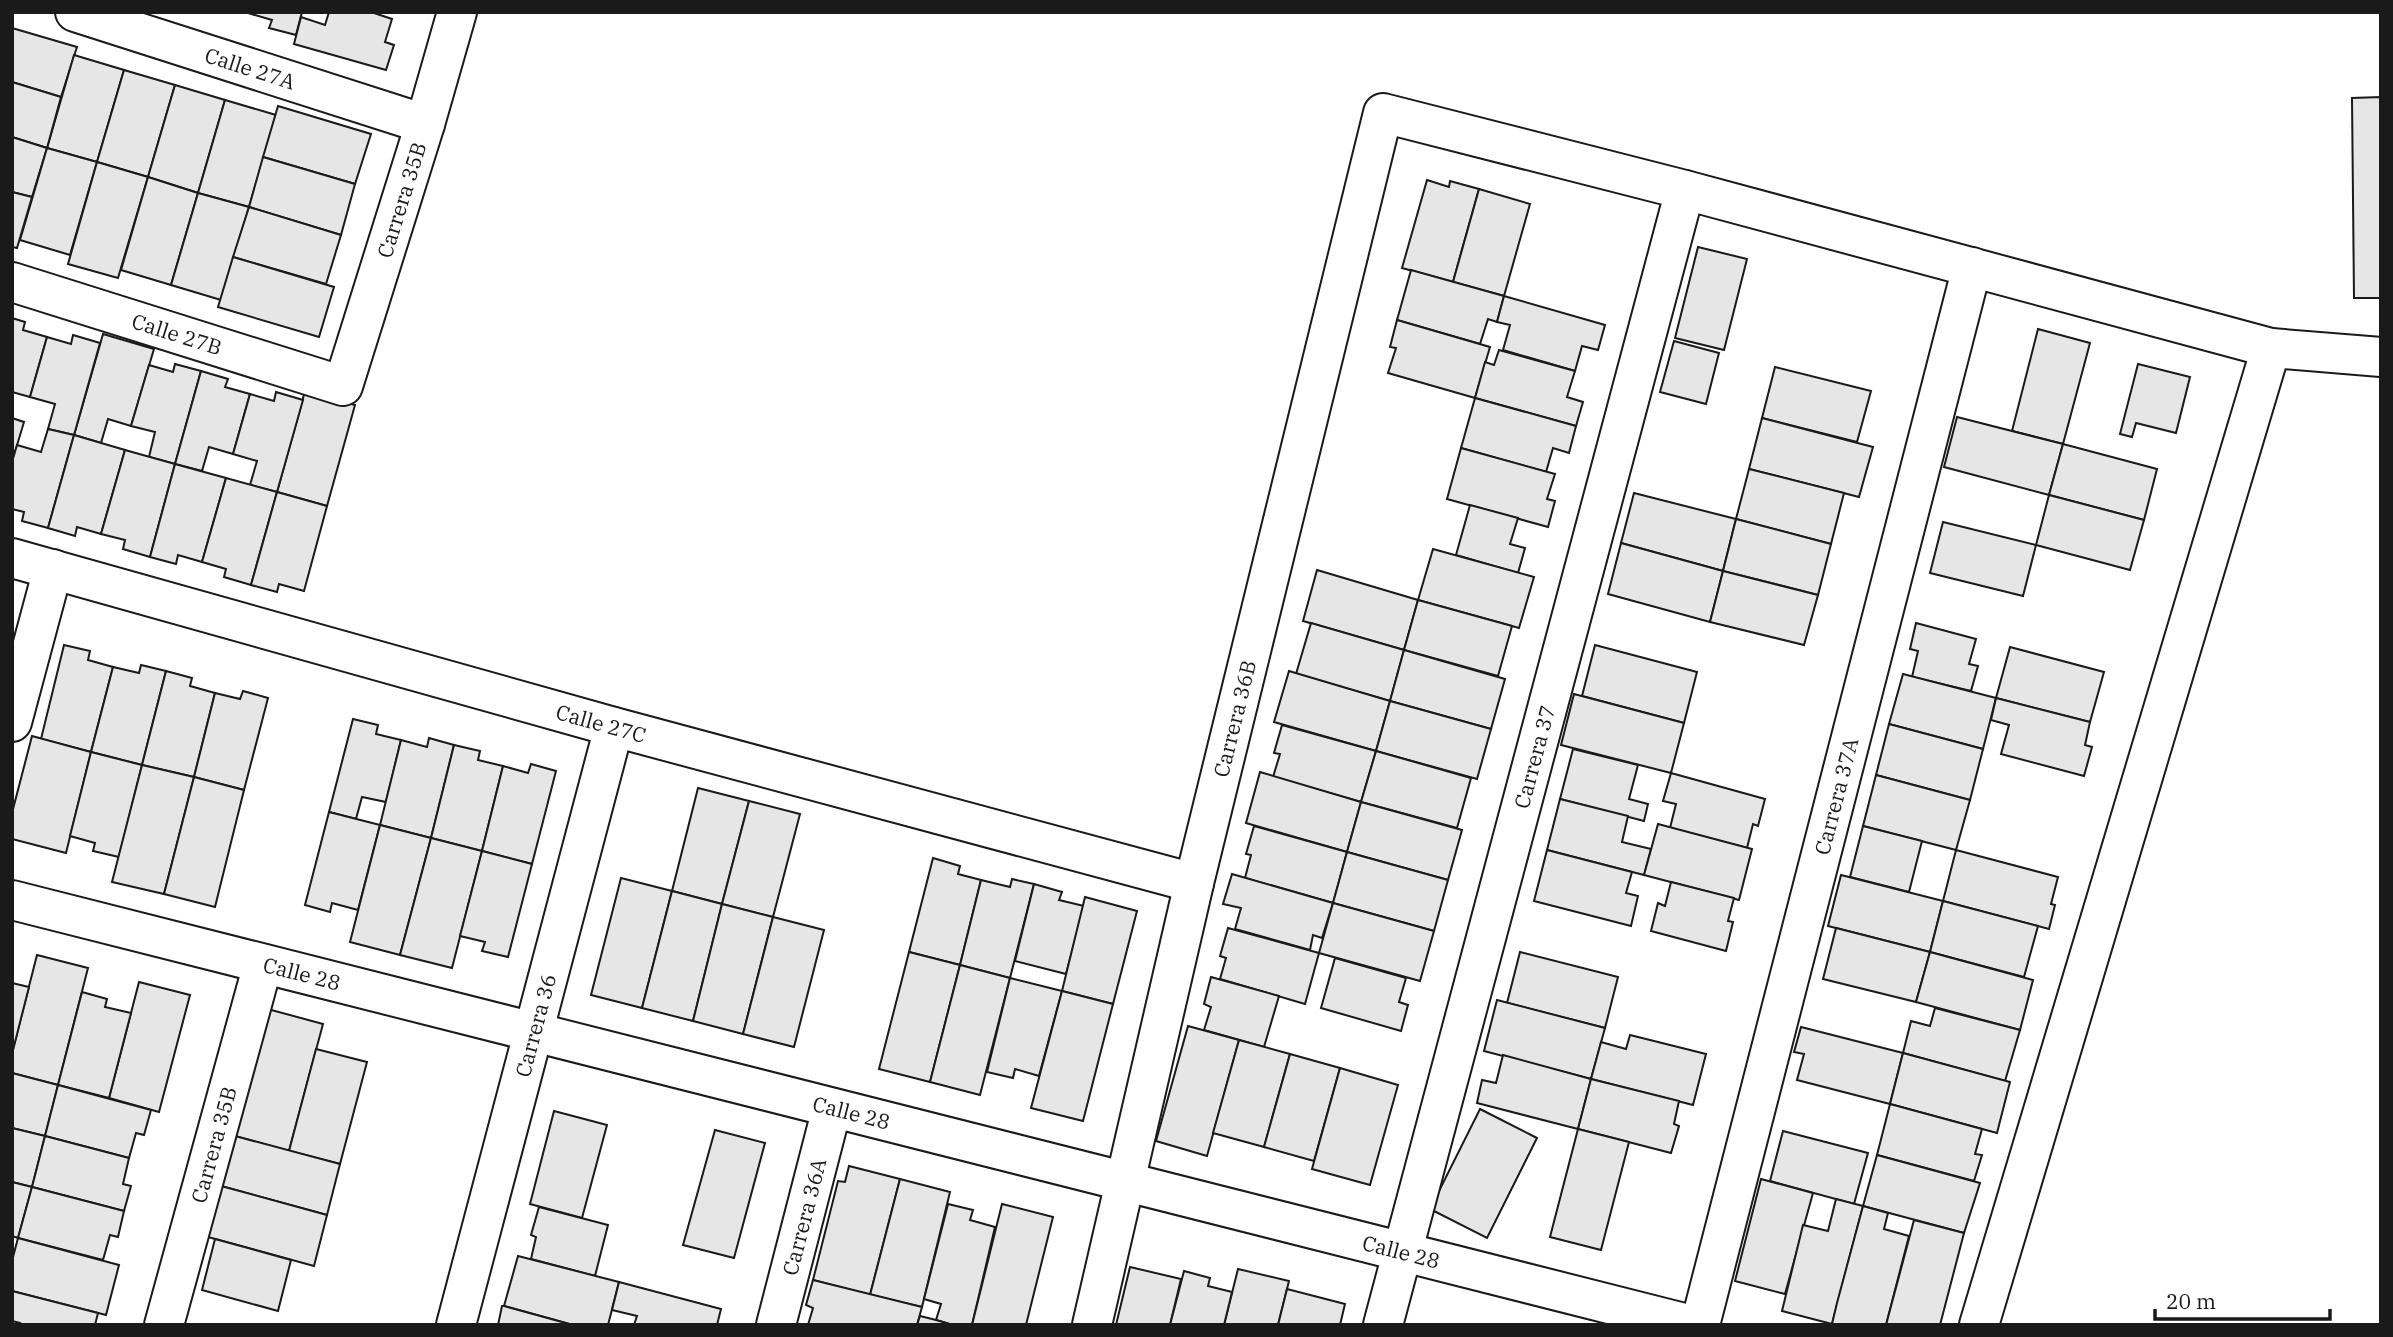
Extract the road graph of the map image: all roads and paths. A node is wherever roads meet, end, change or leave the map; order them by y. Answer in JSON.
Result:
{"nodes":[{"id":1,"x":75,"y":12,"type":"edge"},
{"id":2,"x":457,"y":12,"type":"edge"},
{"id":3,"x":425,"y":124,"type":"junction"},
{"id":4,"x":1685,"y":190,"type":"junction"},
{"id":5,"x":1972,"y":267,"type":"junction"},
{"id":6,"x":12,"y":282,"type":"edge"},
{"id":7,"x":2271,"y":348,"type":"junction"},
{"id":8,"x":2381,"y":358,"type":"edge"},
{"id":9,"x":343,"y":386,"type":"joint"},
{"id":10,"x":12,"y":558,"type":"edge"},
{"id":11,"x":53,"y":569,"type":"junction"},
{"id":12,"x":12,"y":722,"type":"edge"},
{"id":13,"x":614,"y":727,"type":"junction"},
{"id":14,"x":1194,"y":883,"type":"junction"},
{"id":15,"x":12,"y":900,"type":"edge"},
{"id":16,"x":263,"y":964,"type":"junction"},
{"id":17,"x":533,"y":1032,"type":"junction"},
{"id":18,"x":832,"y":1108,"type":"junction"},
{"id":19,"x":1126,"y":1181,"type":"junction"},
{"id":20,"x":1404,"y":1252,"type":"junction"},
{"id":21,"x":164,"y":1325,"type":"edge"},
{"id":22,"x":456,"y":1325,"type":"edge"},
{"id":23,"x":776,"y":1325,"type":"edge"},
{"id":24,"x":1092,"y":1325,"type":"edge"},
{"id":25,"x":1383,"y":1325,"type":"edge"},
{"id":26,"x":1692,"y":1325,"type":"edge"},
{"id":27,"x":1700,"y":1325,"type":"edge"},
{"id":28,"x":1979,"y":1325,"type":"edge"}],
"edges":[{"from":1,"to":3,"type":"street","name":"Calle 27A"},
{"from":2,"to":3,"type":"street","name":"Carrera 35B"},
{"from":3,"to":9,"type":"street","name":"Carrera 35B"},
{"from":4,"to":5,"type":"street"},
{"from":4,"to":14,"type":"street","name":"Carrera 36B"},
{"from":4,"to":20,"type":"street","name":"Carrera 37"},
{"from":5,"to":7,"type":"street"},
{"from":5,"to":27,"type":"street","name":"Carrera 37A"},
{"from":6,"to":9,"type":"street","name":"Calle 27B"},
{"from":7,"to":8,"type":"street"},
{"from":7,"to":28,"type":"street"},
{"from":10,"to":11,"type":"street","name":"Calle 27C"},
{"from":11,"to":12,"type":"street"},
{"from":11,"to":13,"type":"street","name":"Calle 27C"},
{"from":13,"to":14,"type":"street","name":"Calle 27C"},
{"from":13,"to":17,"type":"street","name":"Carrera 36"},
{"from":14,"to":19,"type":"street","name":"Carrera 36B"},
{"from":15,"to":16,"type":"street","name":"Calle 28"},
{"from":16,"to":17,"type":"street","name":"Calle 28"},
{"from":16,"to":21,"type":"street","name":"Carrera 35B"},
{"from":17,"to":18,"type":"street","name":"Calle 28"},
{"from":17,"to":22,"type":"street","name":"Carrera 36"},
{"from":18,"to":19,"type":"street","name":"Calle 28"},
{"from":18,"to":23,"type":"street","name":"Carrera 36A"},
{"from":19,"to":20,"type":"street","name":"Calle 28"},
{"from":19,"to":24,"type":"street","name":"Carrera 36B"},
{"from":20,"to":25,"type":"street","name":"Carrera 37"},
{"from":20,"to":26,"type":"street","name":"Calle 28"}]}
